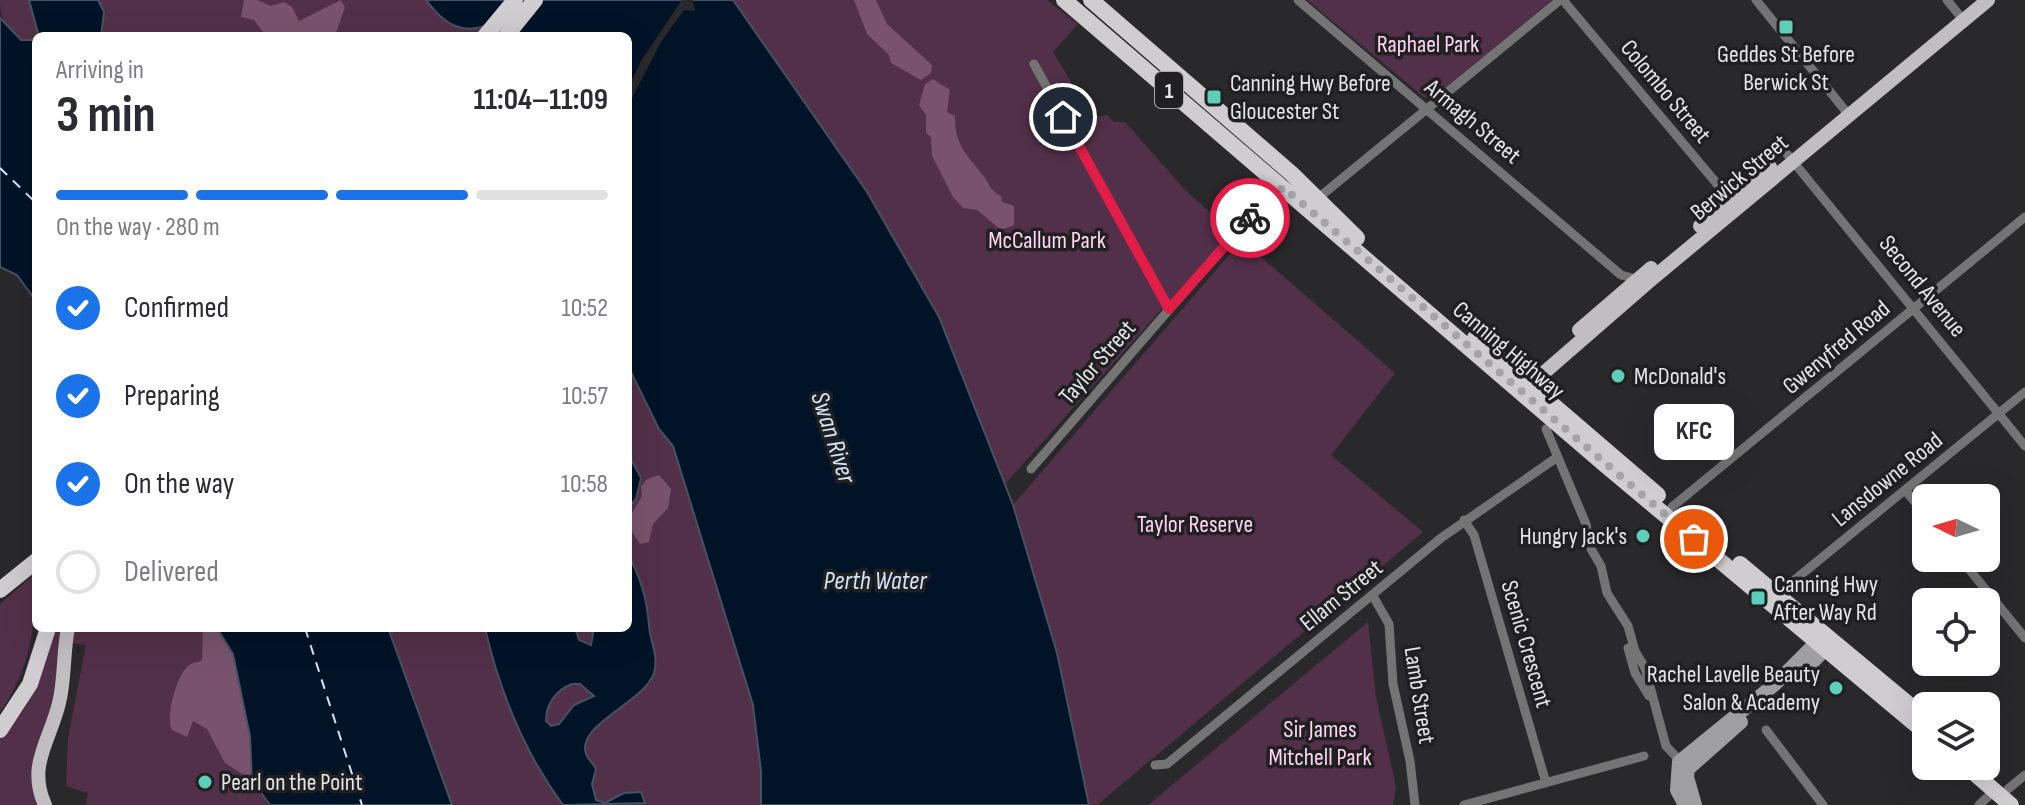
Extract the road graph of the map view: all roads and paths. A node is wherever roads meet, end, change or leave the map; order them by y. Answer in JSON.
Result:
{"nodes":[{"id":1,"x":515,"y":0,"type":"edge"},
{"id":2,"x":535,"y":0,"type":"edge"},
{"id":3,"x":1064,"y":0,"type":"edge"},
{"id":4,"x":1091,"y":0,"type":"edge"},
{"id":5,"x":1298,"y":0,"type":"edge"},
{"id":6,"x":1562,"y":0,"type":"edge"},
{"id":7,"x":1756,"y":0,"type":"edge"},
{"id":8,"x":1947,"y":0,"type":"edge"},
{"id":9,"x":1975,"y":0,"type":"edge"},
{"id":10,"x":1988,"y":0,"type":"edge"},
{"id":11,"x":1961,"y":17,"type":"junction"},
{"id":12,"x":488,"y":32,"type":"edge"},
{"id":13,"x":509,"y":32,"type":"edge"},
{"id":14,"x":1034,"y":64,"type":"dead end"},
{"id":15,"x":1428,"y":109,"type":"junction"},
{"id":16,"x":1846,"y":111,"type":"junction"},
{"id":17,"x":1790,"y":158,"type":"junction"},
{"id":18,"x":1283,"y":177,"type":"junction"},
{"id":19,"x":1317,"y":199,"type":"junction"},
{"id":20,"x":1733,"y":203,"type":"junction"},
{"id":21,"x":2025,"y":217,"type":"edge"},
{"id":22,"x":1623,"y":282,"type":"junction"},
{"id":23,"x":1915,"y":307,"type":"junction"},
{"id":24,"x":1169,"y":309,"type":"junction"},
{"id":25,"x":1523,"y":384,"type":"junction"},
{"id":26,"x":2025,"y":392,"type":"edge"},
{"id":27,"x":1999,"y":414,"type":"junction"},
{"id":28,"x":1546,"y":429,"type":"dead end"},
{"id":29,"x":2025,"y":446,"type":"edge"},
{"id":30,"x":1556,"y":458,"type":"junction"},
{"id":31,"x":1031,"y":469,"type":"dead end"},
{"id":32,"x":1905,"y":490,"type":"junction"},
{"id":33,"x":1912,"y":498,"type":"edge"},
{"id":34,"x":1672,"y":507,"type":"junction"},
{"id":35,"x":1464,"y":520,"type":"junction"},
{"id":36,"x":32,"y":564,"type":"edge"},
{"id":37,"x":1971,"y":572,"type":"edge"},
{"id":38,"x":1770,"y":587,"type":"junction"},
{"id":39,"x":0,"y":590,"type":"edge"},
{"id":40,"x":1373,"y":596,"type":"junction"},
{"id":41,"x":47,"y":632,"type":"edge"},
{"id":42,"x":68,"y":632,"type":"edge"},
{"id":43,"x":2025,"y":638,"type":"edge"},
{"id":44,"x":1826,"y":641,"type":"junction"},
{"id":45,"x":1912,"y":708,"type":"edge"},
{"id":46,"x":1912,"y":720,"type":"edge"},
{"id":47,"x":0,"y":730,"type":"edge"},
{"id":48,"x":1766,"y":730,"type":"dead end"},
{"id":49,"x":1644,"y":756,"type":"dead end"},
{"id":50,"x":1155,"y":765,"type":"dead end"},
{"id":51,"x":1684,"y":765,"type":"junction"},
{"id":52,"x":2025,"y":775,"type":"edge"},
{"id":53,"x":1982,"y":780,"type":"edge"},
{"id":54,"x":1990,"y":780,"type":"edge"},
{"id":55,"x":1546,"y":783,"type":"junction"},
{"id":56,"x":2002,"y":798,"type":"edge"},
{"id":57,"x":2025,"y":804,"type":"edge"},
{"id":58,"x":45,"y":805,"type":"edge"},
{"id":59,"x":1415,"y":805,"type":"edge"},
{"id":60,"x":1464,"y":805,"type":"edge"},
{"id":61,"x":1685,"y":805,"type":"edge"},
{"id":62,"x":1695,"y":805,"type":"edge"},
{"id":63,"x":1823,"y":805,"type":"edge"},
{"id":64,"x":1979,"y":805,"type":"edge"}],
"edges":[{"from":1,"to":12,"type":"highway"},
{"from":2,"to":13,"type":"highway"},
{"from":3,"to":18,"type":"highway","name":"Canning Highway","number":"1"},
{"from":4,"to":18,"type":"highway","name":"Canning Highway","number":"1"},
{"from":5,"to":15,"type":"street","name":"Armagh Street"},
{"from":6,"to":15,"type":"street"},
{"from":6,"to":20,"type":"street","name":"Colombo Street"},
{"from":7,"to":16,"type":"street"},
{"from":8,"to":11,"type":"street"},
{"from":9,"to":11,"type":"main road","name":"Berwick Street"},
{"from":10,"to":11,"type":"main road","name":"Berwick Street"},
{"from":11,"to":16,"type":"main road","name":"Berwick Street"},
{"from":14,"to":24,"type":"street"},
{"from":15,"to":19,"type":"street"},
{"from":15,"to":22,"type":"street","name":"Armagh Street"},
{"from":16,"to":17,"type":"main road","name":"Berwick Street"},
{"from":17,"to":20,"type":"main road","name":"Berwick Street"},
{"from":17,"to":23,"type":"street","name":"Second Avenue"},
{"from":18,"to":19,"type":"highway","name":"Canning Highway","number":"1"},
{"from":18,"to":24,"type":"street","name":"Taylor Street"},
{"from":18,"to":25,"type":"highway","name":"Canning Highway","number":"1"},
{"from":19,"to":25,"type":"highway","name":"Canning Highway","number":"1"},
{"from":20,"to":22,"type":"main road","name":"Berwick Street"},
{"from":20,"to":25,"type":"main road","name":"Berwick Street"},
{"from":21,"to":23,"type":"street","name":"Gwenyfred Road"},
{"from":22,"to":25,"type":"main road","name":"Berwick Street"},
{"from":23,"to":27,"type":"street","name":"Second Avenue"},
{"from":23,"to":34,"type":"street","name":"Gwenyfred Road"},
{"from":24,"to":31,"type":"street","name":"Taylor Street"},
{"from":25,"to":34,"type":"highway","name":"Canning Highway","number":"1"},
{"from":25,"to":44,"type":"highway","name":"Canning Highway","number":"1"},
{"from":26,"to":27,"type":"street","name":"Lansdowne Road"},
{"from":27,"to":29,"type":"street","name":"Second Avenue"},
{"from":27,"to":32,"type":"street","name":"Lansdowne Road"},
{"from":28,"to":30,"type":"street"},
{"from":30,"to":35,"type":"street","name":"Ellam Street"},
{"from":30,"to":51,"type":"street"},
{"from":32,"to":33,"type":"street"},
{"from":32,"to":38,"type":"street","name":"Lansdowne Road"},
{"from":34,"to":38,"type":"highway","name":"Canning Highway","number":"1"},
{"from":35,"to":40,"type":"street","name":"Ellam Street"},
{"from":35,"to":55,"type":"street","name":"Scenic Crescent"},
{"from":36,"to":39,"type":"highway"},
{"from":37,"to":43,"type":"street"},
{"from":38,"to":44,"type":"highway","name":"Canning Highway","number":"1"},
{"from":40,"to":50,"type":"street","name":"Ellam Street"},
{"from":40,"to":59,"type":"street","name":"Lamb Street"},
{"from":41,"to":47,"type":"highway"},
{"from":42,"to":58,"type":"main road"},
{"from":44,"to":45,"type":"highway","name":"Canning Highway","number":"1"},
{"from":44,"to":46,"type":"highway","name":"Canning Highway","number":"1"},
{"from":44,"to":51,"type":"main road"},
{"from":48,"to":63,"type":"street"},
{"from":49,"to":55,"type":"street"},
{"from":51,"to":61,"type":"main road"},
{"from":51,"to":62,"type":"main road"},
{"from":52,"to":56,"type":"street"},
{"from":53,"to":56,"type":"highway"},
{"from":54,"to":56,"type":"highway"},
{"from":55,"to":60,"type":"street"},
{"from":56,"to":57,"type":"highway"},
{"from":56,"to":64,"type":"street"}]}
